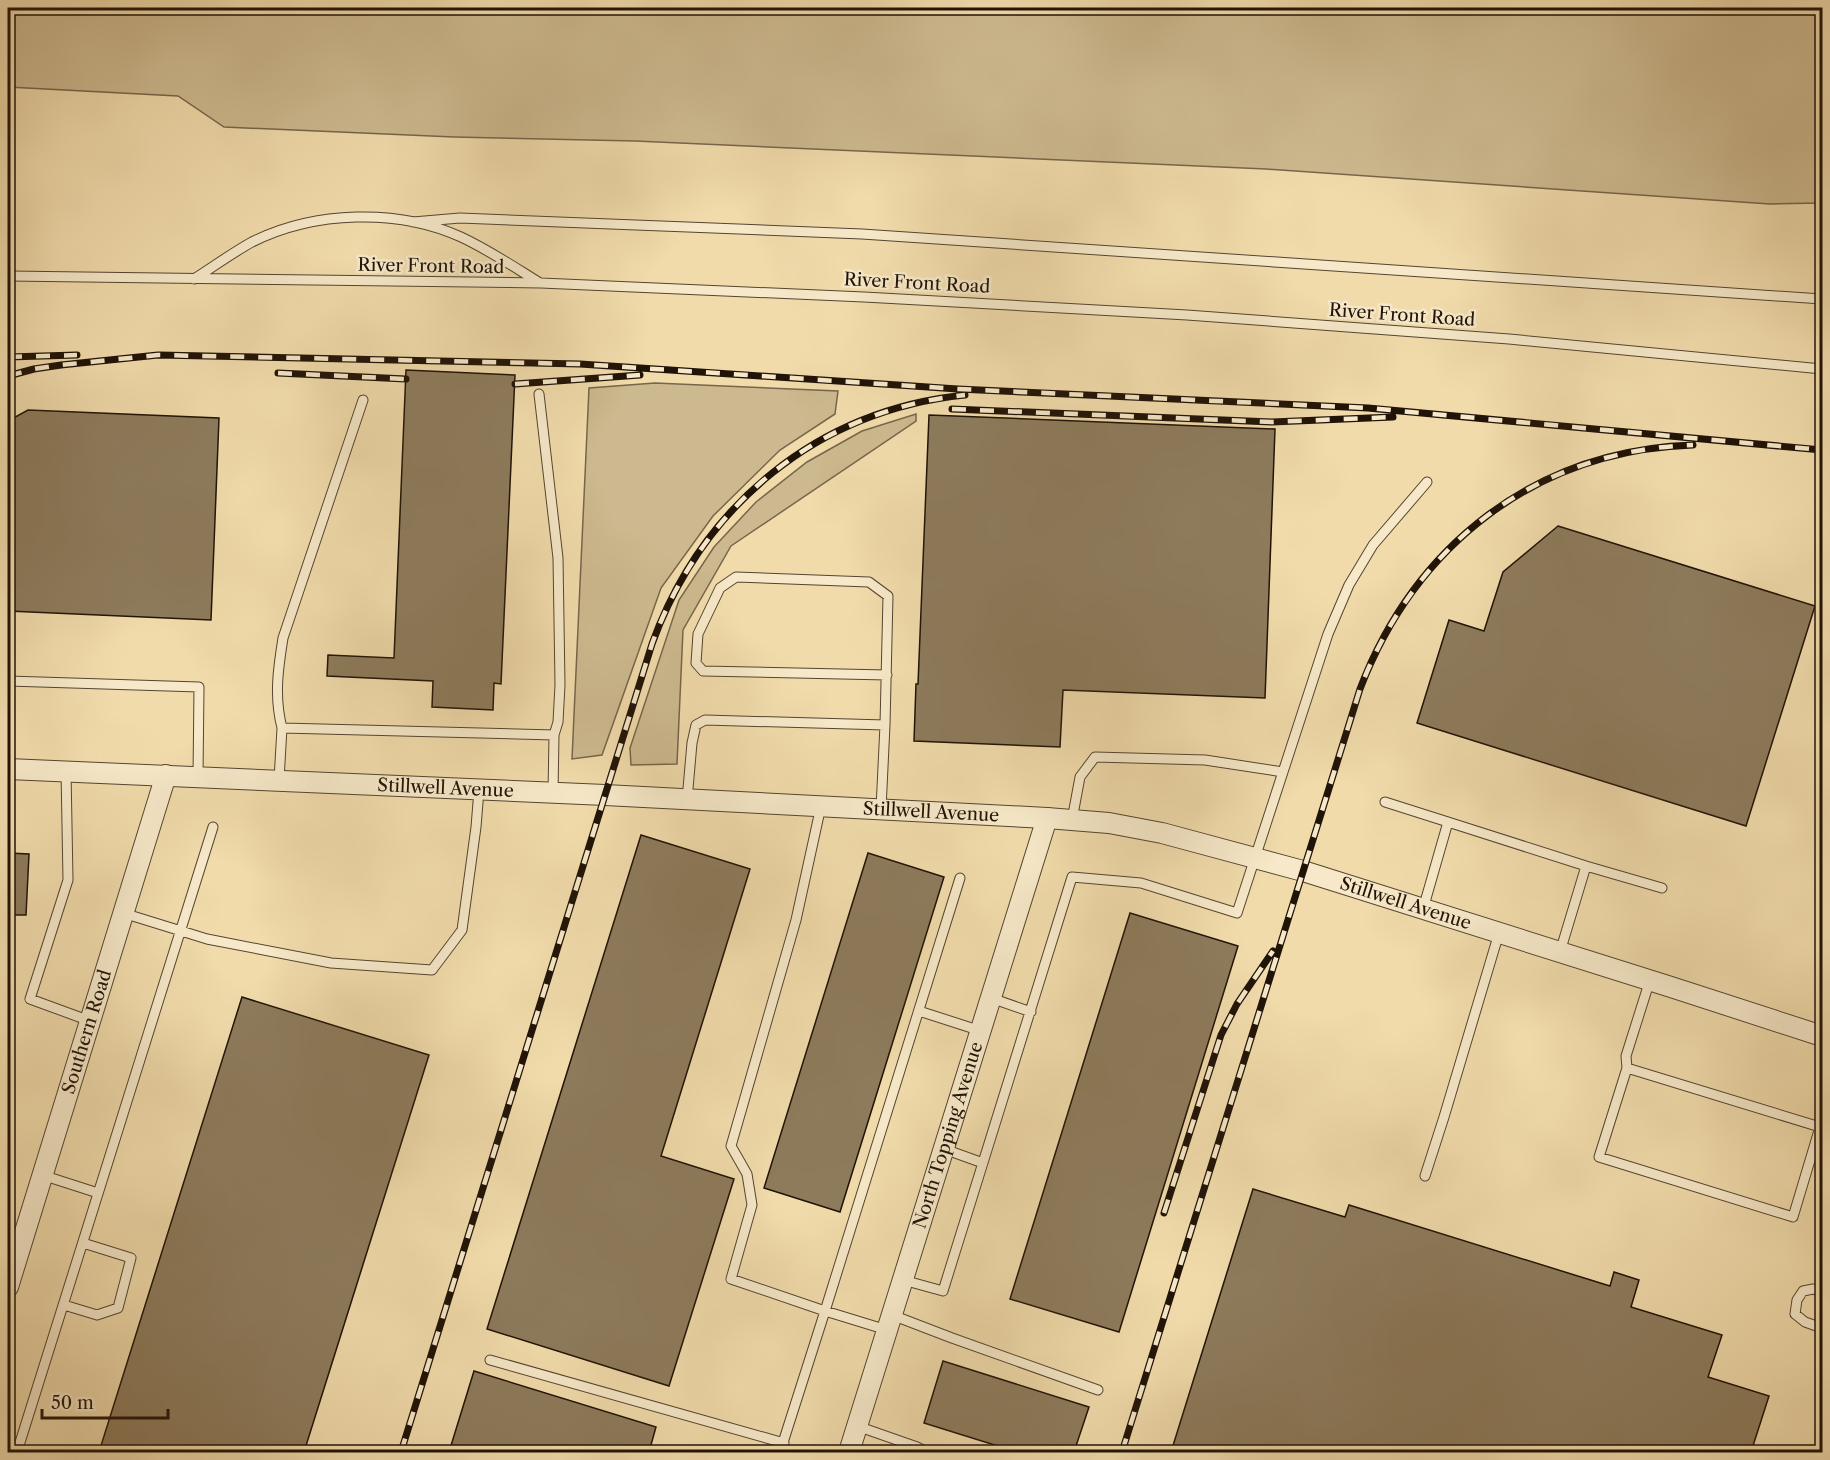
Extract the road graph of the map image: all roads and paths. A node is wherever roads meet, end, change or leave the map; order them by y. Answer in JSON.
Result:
{"nodes":[{"id":1,"x":413,"y":222,"type":"junction"},
{"id":2,"x":8,"y":276,"type":"edge"},
{"id":3,"x":194,"y":279,"type":"junction"},
{"id":4,"x":541,"y":284,"type":"junction"},
{"id":5,"x":1822,"y":299,"type":"edge"},
{"id":6,"x":1822,"y":369,"type":"edge"},
{"id":7,"x":539,"y":394,"type":"dead end"},
{"id":8,"x":363,"y":400,"type":"dead end"},
{"id":9,"x":1427,"y":482,"type":"dead end"},
{"id":10,"x":887,"y":675,"type":"junction"},
{"id":11,"x":8,"y":681,"type":"edge"},
{"id":12,"x":885,"y":725,"type":"junction"},
{"id":13,"x":282,"y":728,"type":"junction"},
{"id":14,"x":554,"y":735,"type":"junction"},
{"id":15,"x":8,"y":769,"type":"edge"},
{"id":16,"x":66,"y":771,"type":"junction"},
{"id":17,"x":1283,"y":772,"type":"junction"},
{"id":18,"x":166,"y":776,"type":"junction"},
{"id":19,"x":198,"y":777,"type":"junction"},
{"id":20,"x":279,"y":780,"type":"junction"},
{"id":21,"x":479,"y":790,"type":"junction"},
{"id":22,"x":553,"y":793,"type":"junction"},
{"id":23,"x":687,"y":800,"type":"junction"},
{"id":24,"x":1385,"y":802,"type":"dead end"},
{"id":25,"x":821,"y":806,"type":"junction"},
{"id":26,"x":881,"y":809,"type":"junction"},
{"id":27,"x":1047,"y":818,"type":"junction"},
{"id":28,"x":1072,"y":820,"type":"junction"},
{"id":29,"x":1448,"y":822,"type":"junction"},
{"id":30,"x":213,"y":827,"type":"dead end"},
{"id":31,"x":1256,"y":859,"type":"junction"},
{"id":32,"x":1586,"y":866,"type":"junction"},
{"id":33,"x":960,"y":878,"type":"dead end"},
{"id":34,"x":1662,"y":888,"type":"dead end"},
{"id":35,"x":1423,"y":909,"type":"junction"},
{"id":36,"x":123,"y":913,"type":"junction"},
{"id":37,"x":180,"y":932,"type":"junction"},
{"id":38,"x":1499,"y":933,"type":"junction"},
{"id":39,"x":1560,"y":952,"type":"junction"},
{"id":40,"x":1650,"y":980,"type":"junction"},
{"id":41,"x":991,"y":998,"type":"junction"},
{"id":42,"x":919,"y":1011,"type":"junction"},
{"id":43,"x":1030,"y":1012,"type":"junction"},
{"id":44,"x":90,"y":1021,"type":"junction"},
{"id":45,"x":981,"y":1031,"type":"junction"},
{"id":46,"x":1822,"y":1036,"type":"edge"},
{"id":47,"x":1627,"y":1068,"type":"junction"},
{"id":48,"x":1821,"y":1123,"type":"edge"},
{"id":49,"x":944,"y":1149,"type":"junction"},
{"id":50,"x":982,"y":1163,"type":"junction"},
{"id":51,"x":42,"y":1175,"type":"junction"},
{"id":52,"x":1425,"y":1176,"type":"dead end"},
{"id":53,"x":98,"y":1193,"type":"junction"},
{"id":54,"x":83,"y":1243,"type":"junction"},
{"id":55,"x":903,"y":1280,"type":"junction"},
{"id":56,"x":8,"y":1287,"type":"edge"},
{"id":57,"x":1822,"y":1292,"type":"edge"},
{"id":58,"x":64,"y":1305,"type":"junction"},
{"id":59,"x":825,"y":1311,"type":"junction"},
{"id":60,"x":890,"y":1322,"type":"junction"},
{"id":61,"x":1822,"y":1328,"type":"edge"},
{"id":62,"x":490,"y":1360,"type":"dead end"},
{"id":63,"x":1098,"y":1390,"type":"dead end"},
{"id":64,"x":857,"y":1426,"type":"junction"},
{"id":65,"x":782,"y":1448,"type":"edge"},
{"id":66,"x":17,"y":1452,"type":"edge"},
{"id":67,"x":849,"y":1452,"type":"edge"},
{"id":68,"x":927,"y":1452,"type":"edge"}],
"edges":[{"from":1,"to":3,"type":"lane"},
{"from":1,"to":4,"type":"lane"},
{"from":1,"to":5,"type":"lane"},
{"from":2,"to":3,"type":"lane","name":"River Front Road"},
{"from":3,"to":4,"type":"lane","name":"River Front Road"},
{"from":4,"to":6,"type":"lane","name":"River Front Road"},
{"from":7,"to":14,"type":"lane"},
{"from":8,"to":13,"type":"lane"},
{"from":9,"to":17,"type":"lane"},
{"from":10,"to":10,"type":"lane"},
{"from":10,"to":12,"type":"lane"},
{"from":11,"to":19,"type":"lane"},
{"from":12,"to":23,"type":"lane"},
{"from":12,"to":26,"type":"lane"},
{"from":13,"to":14,"type":"lane"},
{"from":13,"to":20,"type":"lane"},
{"from":14,"to":22,"type":"lane"},
{"from":15,"to":16,"type":"street","name":"Stillwell Avenue"},
{"from":16,"to":18,"type":"street","name":"Stillwell Avenue"},
{"from":16,"to":44,"type":"lane"},
{"from":17,"to":28,"type":"lane"},
{"from":17,"to":31,"type":"lane"},
{"from":18,"to":19,"type":"street","name":"Stillwell Avenue"},
{"from":18,"to":36,"type":"street","name":"Southern Road"},
{"from":19,"to":20,"type":"street","name":"Stillwell Avenue"},
{"from":20,"to":21,"type":"street","name":"Stillwell Avenue"},
{"from":21,"to":22,"type":"street","name":"Stillwell Avenue"},
{"from":21,"to":37,"type":"lane"},
{"from":22,"to":23,"type":"street","name":"Stillwell Avenue"},
{"from":23,"to":25,"type":"street","name":"Stillwell Avenue"},
{"from":24,"to":29,"type":"lane"},
{"from":25,"to":26,"type":"street","name":"Stillwell Avenue"},
{"from":25,"to":59,"type":"lane"},
{"from":26,"to":27,"type":"street","name":"Stillwell Avenue"},
{"from":27,"to":28,"type":"street","name":"Stillwell Avenue"},
{"from":27,"to":41,"type":"street","name":"North Topping Avenue"},
{"from":28,"to":31,"type":"street","name":"Stillwell Avenue"},
{"from":29,"to":32,"type":"lane"},
{"from":29,"to":35,"type":"lane"},
{"from":30,"to":37,"type":"lane"},
{"from":31,"to":35,"type":"street","name":"Stillwell Avenue"},
{"from":31,"to":43,"type":"lane"},
{"from":32,"to":34,"type":"lane"},
{"from":32,"to":39,"type":"lane"},
{"from":33,"to":42,"type":"lane"},
{"from":35,"to":38,"type":"street","name":"Stillwell Avenue"},
{"from":36,"to":37,"type":"lane"},
{"from":36,"to":44,"type":"street","name":"Southern Road"},
{"from":37,"to":53,"type":"lane"},
{"from":38,"to":39,"type":"street","name":"Stillwell Avenue"},
{"from":38,"to":52,"type":"lane"},
{"from":39,"to":40,"type":"street","name":"Stillwell Avenue"},
{"from":40,"to":46,"type":"street","name":"Stillwell Avenue"},
{"from":40,"to":47,"type":"lane"},
{"from":41,"to":43,"type":"lane"},
{"from":41,"to":45,"type":"street","name":"North Topping Avenue"},
{"from":42,"to":45,"type":"lane"},
{"from":42,"to":59,"type":"lane"},
{"from":43,"to":50,"type":"lane"},
{"from":44,"to":51,"type":"street","name":"Southern Road"},
{"from":45,"to":49,"type":"street","name":"North Topping Avenue"},
{"from":47,"to":48,"type":"lane"},
{"from":47,"to":48,"type":"lane"},
{"from":49,"to":50,"type":"lane"},
{"from":49,"to":55,"type":"street","name":"North Topping Avenue"},
{"from":50,"to":55,"type":"lane"},
{"from":51,"to":53,"type":"lane"},
{"from":51,"to":56,"type":"street","name":"Southern Road"},
{"from":53,"to":54,"type":"lane"},
{"from":54,"to":58,"type":"lane"},
{"from":54,"to":58,"type":"lane"},
{"from":55,"to":60,"type":"street","name":"North Topping Avenue"},
{"from":57,"to":61,"type":"lane"},
{"from":58,"to":66,"type":"lane"},
{"from":59,"to":60,"type":"lane"},
{"from":59,"to":65,"type":"lane"},
{"from":60,"to":63,"type":"lane"},
{"from":60,"to":64,"type":"street","name":"North Topping Avenue"},
{"from":62,"to":65,"type":"lane"},
{"from":64,"to":67,"type":"street","name":"North Topping Avenue"},
{"from":64,"to":68,"type":"lane"}]}
